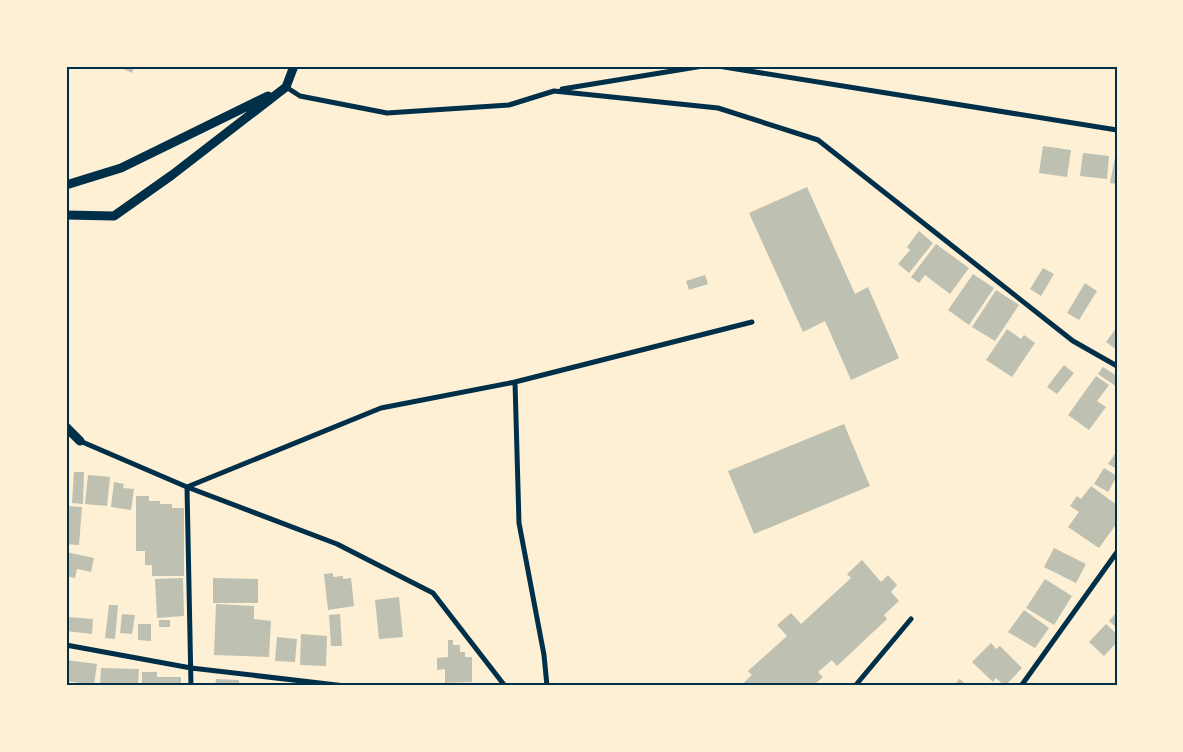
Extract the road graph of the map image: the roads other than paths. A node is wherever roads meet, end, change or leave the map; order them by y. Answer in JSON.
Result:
{"nodes":[{"id":1,"x":294,"y":66,"type":"edge"},
{"id":2,"x":703,"y":66,"type":"edge"},
{"id":3,"x":718,"y":66,"type":"edge"},
{"id":4,"x":286,"y":87,"type":"junction"},
{"id":5,"x":554,"y":91,"type":"junction"},
{"id":6,"x":1117,"y":130,"type":"edge"},
{"id":7,"x":66,"y":185,"type":"edge"},
{"id":8,"x":66,"y":214,"type":"edge"},
{"id":9,"x":752,"y":322,"type":"dead end"},
{"id":10,"x":1117,"y":366,"type":"edge"},
{"id":11,"x":515,"y":382,"type":"junction"},
{"id":12,"x":66,"y":428,"type":"edge"},
{"id":13,"x":66,"y":434,"type":"edge"},
{"id":14,"x":80,"y":441,"type":"junction"},
{"id":15,"x":187,"y":487,"type":"junction"},
{"id":16,"x":1117,"y":552,"type":"edge"},
{"id":17,"x":911,"y":619,"type":"dead end"},
{"id":18,"x":66,"y":645,"type":"edge"},
{"id":19,"x":191,"y":668,"type":"junction"},
{"id":20,"x":191,"y":686,"type":"edge"},
{"id":21,"x":345,"y":686,"type":"edge"},
{"id":22,"x":505,"y":686,"type":"edge"},
{"id":23,"x":547,"y":686,"type":"edge"},
{"id":24,"x":855,"y":686,"type":"edge"},
{"id":25,"x":1021,"y":686,"type":"edge"}],
"edges":[{"from":1,"to":4,"type":"street"},
{"from":2,"to":5,"type":"street"},
{"from":3,"to":6,"type":"street"},
{"from":4,"to":5,"type":"street"},
{"from":4,"to":7,"type":"street"},
{"from":4,"to":8,"type":"street"},
{"from":5,"to":10,"type":"street"},
{"from":9,"to":11,"type":"street"},
{"from":11,"to":15,"type":"street"},
{"from":11,"to":23,"type":"street"},
{"from":12,"to":14,"type":"street"},
{"from":13,"to":14,"type":"street"},
{"from":14,"to":15,"type":"street"},
{"from":15,"to":19,"type":"street"},
{"from":15,"to":22,"type":"street"},
{"from":16,"to":25,"type":"street"},
{"from":17,"to":24,"type":"street"},
{"from":18,"to":19,"type":"street"},
{"from":19,"to":20,"type":"street"},
{"from":19,"to":21,"type":"street"}]}
